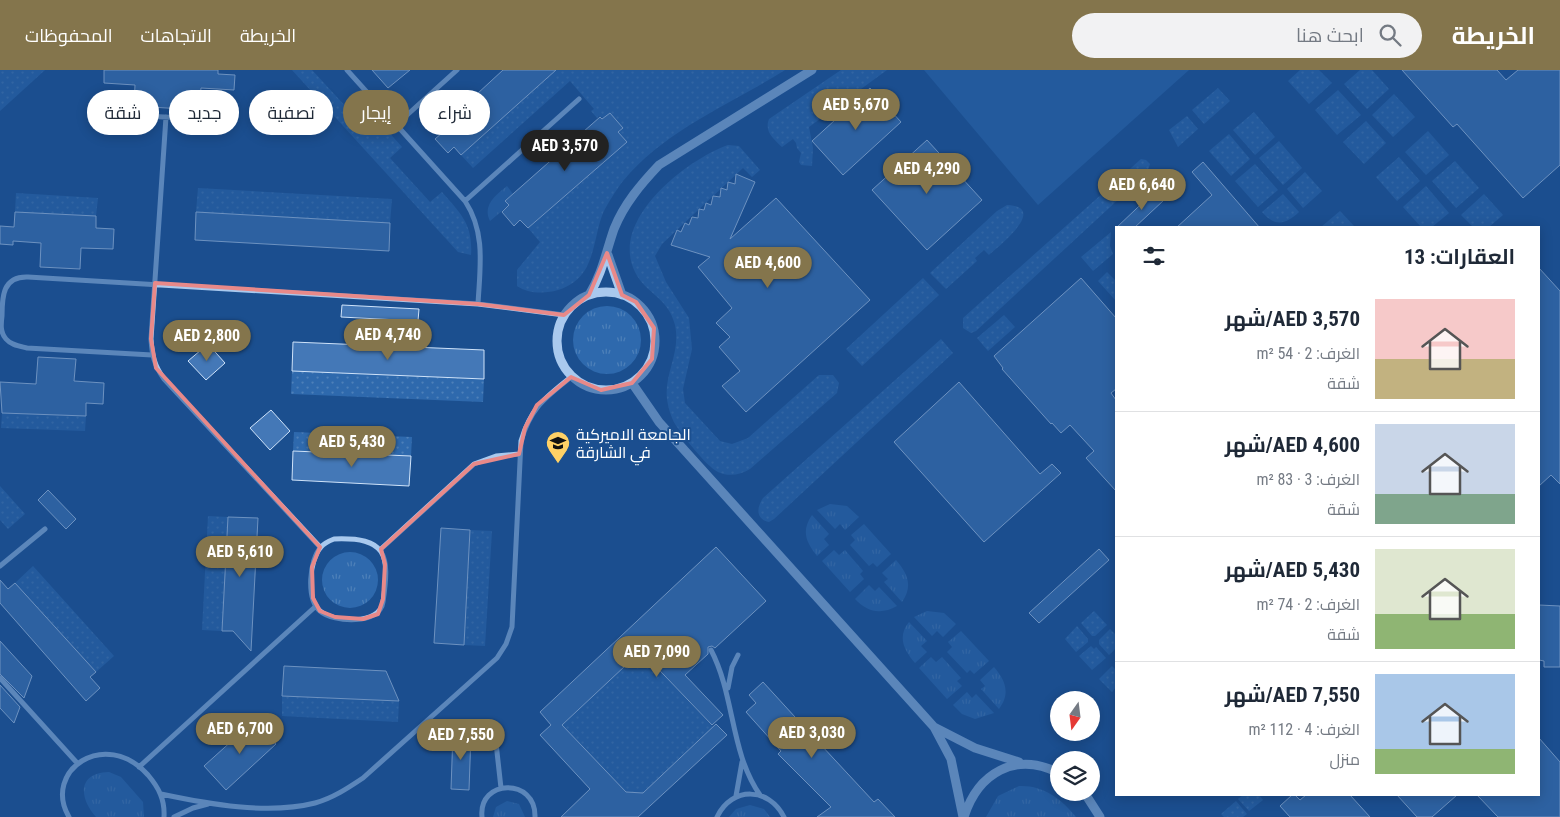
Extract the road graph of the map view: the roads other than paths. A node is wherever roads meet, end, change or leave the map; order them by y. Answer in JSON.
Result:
{"nodes":[{"id":1,"x":347,"y":70,"type":"edge"},
{"id":2,"x":457,"y":70,"type":"edge"},
{"id":3,"x":812,"y":70,"type":"edge"},
{"id":4,"x":365,"y":90,"type":"edge"},
{"id":5,"x":579,"y":99,"type":"dead end"},
{"id":6,"x":409,"y":113,"type":"edge"},
{"id":7,"x":159,"y":117,"type":"edge"},
{"id":8,"x":166,"y":117,"type":"junction"},
{"id":9,"x":169,"y":117,"type":"edge"},
{"id":10,"x":405,"y":135,"type":"edge"},
{"id":11,"x":465,"y":201,"type":"junction"},
{"id":12,"x":607,"y":253,"type":"junction"},
{"id":13,"x":155,"y":283,"type":"junction"},
{"id":14,"x":589,"y":295,"type":"junction"},
{"id":15,"x":622,"y":295,"type":"junction"},
{"id":16,"x":478,"y":304,"type":"junction"},
{"id":17,"x":564,"y":315,"type":"junction"},
{"id":18,"x":152,"y":356,"type":"junction"},
{"id":19,"x":572,"y":376,"type":"junction"},
{"id":20,"x":632,"y":383,"type":"junction"},
{"id":21,"x":519,"y":454,"type":"junction"},
{"id":22,"x":45,"y":529,"type":"dead end"},
{"id":23,"x":320,"y":547,"type":"junction"},
{"id":24,"x":381,"y":550,"type":"junction"},
{"id":25,"x":0,"y":566,"type":"edge"},
{"id":26,"x":316,"y":606,"type":"junction"},
{"id":27,"x":711,"y":650,"type":"dead end"},
{"id":28,"x":738,"y":655,"type":"dead end"},
{"id":29,"x":0,"y":678,"type":"edge"},
{"id":30,"x":728,"y":693,"type":"junction"},
{"id":31,"x":934,"y":726,"type":"junction"},
{"id":32,"x":495,"y":734,"type":"dead end"},
{"id":33,"x":742,"y":762,"type":"junction"},
{"id":34,"x":78,"y":764,"type":"junction"},
{"id":35,"x":1024,"y":764,"type":"junction"},
{"id":36,"x":139,"y":767,"type":"junction"},
{"id":37,"x":1050,"y":770,"type":"edge"},
{"id":38,"x":501,"y":788,"type":"junction"},
{"id":39,"x":161,"y":794,"type":"junction"},
{"id":40,"x":760,"y":795,"type":"junction"},
{"id":41,"x":736,"y":796,"type":"junction"},
{"id":42,"x":1090,"y":801,"type":"edge"},
{"id":43,"x":211,"y":804,"type":"junction"},
{"id":44,"x":68,"y":816,"type":"edge"},
{"id":45,"x":164,"y":817,"type":"edge"},
{"id":46,"x":174,"y":817,"type":"edge"},
{"id":47,"x":482,"y":817,"type":"edge"},
{"id":48,"x":535,"y":817,"type":"edge"},
{"id":49,"x":717,"y":817,"type":"edge"},
{"id":50,"x":784,"y":817,"type":"edge"},
{"id":51,"x":964,"y":817,"type":"edge"},
{"id":52,"x":1100,"y":817,"type":"edge"}],
"edges":[{"from":1,"to":4,"type":"street"},
{"from":2,"to":6,"type":"street"},
{"from":3,"to":12,"type":"street"},
{"from":5,"to":11,"type":"street"},
{"from":7,"to":8,"type":"street"},
{"from":8,"to":9,"type":"street"},
{"from":8,"to":13,"type":"street"},
{"from":10,"to":11,"type":"street"},
{"from":11,"to":16,"type":"street"},
{"from":12,"to":14,"type":"street"},
{"from":12,"to":15,"type":"street"},
{"from":13,"to":16,"type":"street"},
{"from":13,"to":18,"type":"street"},
{"from":13,"to":18,"type":"street"},
{"from":14,"to":15,"type":"street"},
{"from":14,"to":17,"type":"street"},
{"from":15,"to":20,"type":"street"},
{"from":16,"to":17,"type":"street"},
{"from":17,"to":19,"type":"street"},
{"from":18,"to":23,"type":"street"},
{"from":19,"to":20,"type":"street"},
{"from":19,"to":21,"type":"street"},
{"from":20,"to":31,"type":"street"},
{"from":21,"to":24,"type":"street"},
{"from":21,"to":43,"type":"street"},
{"from":22,"to":25,"type":"street"},
{"from":23,"to":24,"type":"street"},
{"from":23,"to":26,"type":"street"},
{"from":24,"to":26,"type":"street"},
{"from":26,"to":36,"type":"street"},
{"from":27,"to":30,"type":"street"},
{"from":28,"to":30,"type":"street"},
{"from":29,"to":34,"type":"street"},
{"from":30,"to":33,"type":"street"},
{"from":31,"to":35,"type":"street"},
{"from":31,"to":51,"type":"street"},
{"from":32,"to":38,"type":"street"},
{"from":33,"to":40,"type":"street"},
{"from":33,"to":41,"type":"street"},
{"from":34,"to":36,"type":"street"},
{"from":34,"to":44,"type":"street"},
{"from":35,"to":37,"type":"street"},
{"from":35,"to":51,"type":"street"},
{"from":36,"to":39,"type":"street"},
{"from":38,"to":47,"type":"street"},
{"from":38,"to":48,"type":"street"},
{"from":39,"to":43,"type":"street"},
{"from":39,"to":45,"type":"street"},
{"from":40,"to":41,"type":"street"},
{"from":40,"to":50,"type":"street"},
{"from":41,"to":49,"type":"street"},
{"from":42,"to":52,"type":"street"},
{"from":43,"to":46,"type":"street"}]}
